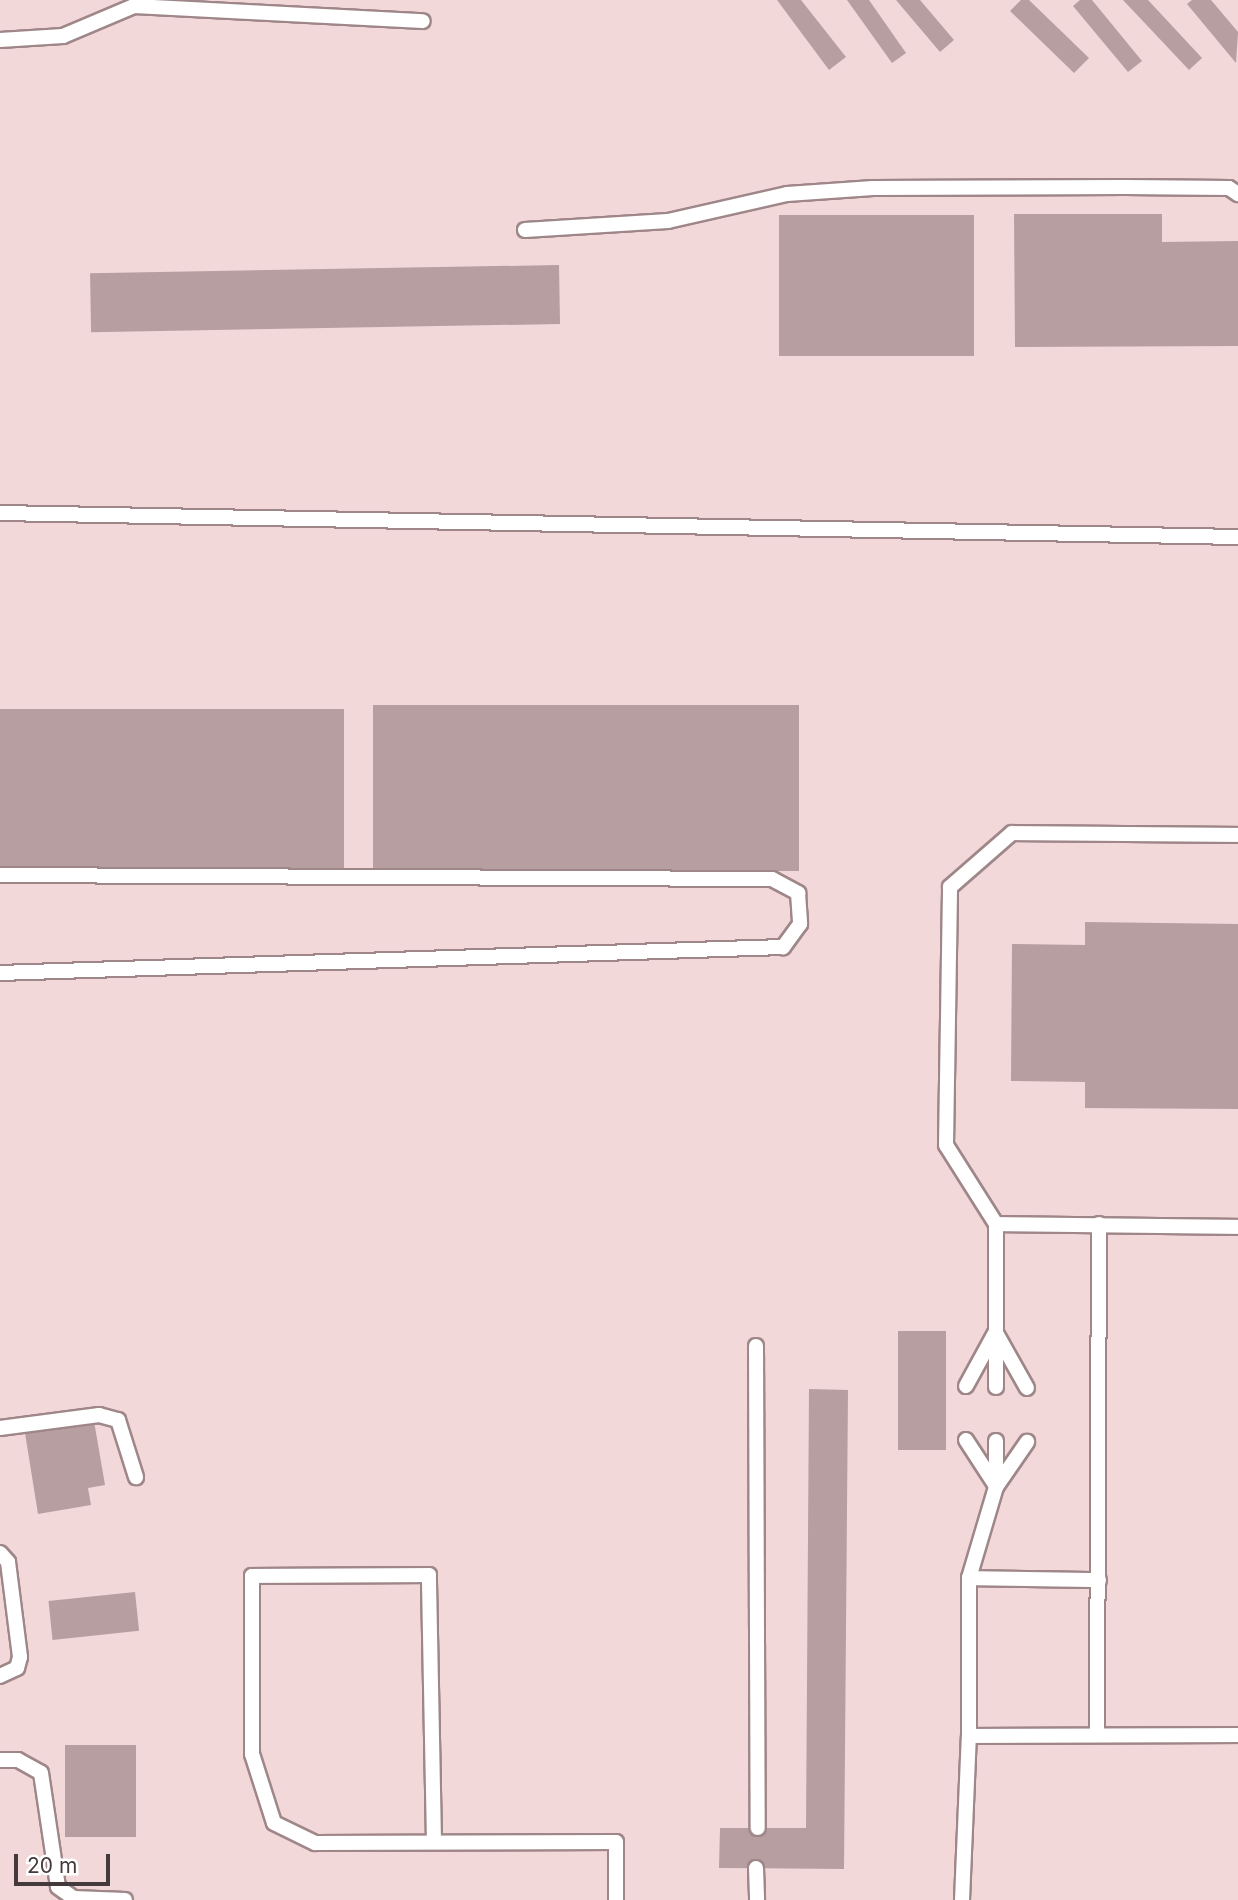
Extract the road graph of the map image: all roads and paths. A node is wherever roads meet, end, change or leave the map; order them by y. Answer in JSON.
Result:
{"nodes":[{"id":1,"x":423,"y":21,"type":"dead end"},
{"id":2,"x":0,"y":40,"type":"edge"},
{"id":3,"x":1238,"y":194,"type":"edge"},
{"id":4,"x":526,"y":230,"type":"dead end"},
{"id":5,"x":0,"y":513,"type":"edge"},
{"id":6,"x":1238,"y":537,"type":"edge"},
{"id":7,"x":1238,"y":835,"type":"edge"},
{"id":8,"x":0,"y":875,"type":"edge"},
{"id":9,"x":0,"y":973,"type":"edge"},
{"id":10,"x":996,"y":1224,"type":"junction"},
{"id":11,"x":1100,"y":1224,"type":"junction"},
{"id":12,"x":1238,"y":1227,"type":"edge"},
{"id":13,"x":995,"y":1332,"type":"junction"},
{"id":14,"x":756,"y":1346,"type":"dead end"},
{"id":15,"x":966,"y":1386,"type":"dead end"},
{"id":16,"x":996,"y":1387,"type":"dead end"},
{"id":17,"x":1027,"y":1388,"type":"dead end"},
{"id":18,"x":0,"y":1428,"type":"edge"},
{"id":19,"x":965,"y":1440,"type":"dead end"},
{"id":20,"x":996,"y":1441,"type":"dead end"},
{"id":21,"x":1027,"y":1442,"type":"dead end"},
{"id":22,"x":136,"y":1477,"type":"dead end"},
{"id":23,"x":996,"y":1487,"type":"junction"},
{"id":24,"x":0,"y":1553,"type":"edge"},
{"id":25,"x":969,"y":1578,"type":"junction"},
{"id":26,"x":1100,"y":1580,"type":"junction"},
{"id":27,"x":0,"y":1676,"type":"edge"},
{"id":28,"x":1097,"y":1734,"type":"junction"},
{"id":29,"x":969,"y":1735,"type":"junction"},
{"id":30,"x":1238,"y":1735,"type":"edge"},
{"id":31,"x":0,"y":1760,"type":"edge"},
{"id":32,"x":758,"y":1828,"type":"dead end"},
{"id":33,"x":434,"y":1842,"type":"junction"},
{"id":34,"x":757,"y":1868,"type":"dead end"},
{"id":35,"x":125,"y":1900,"type":"edge"},
{"id":36,"x":616,"y":1900,"type":"edge"},
{"id":37,"x":757,"y":1900,"type":"edge"},
{"id":38,"x":962,"y":1900,"type":"edge"}],
"edges":[{"from":1,"to":2,"type":"lane"},
{"from":3,"to":4,"type":"lane"},
{"from":5,"to":6,"type":"lane"},
{"from":7,"to":10,"type":"lane"},
{"from":8,"to":9,"type":"lane"},
{"from":10,"to":11,"type":"lane"},
{"from":10,"to":13,"type":"lane"},
{"from":11,"to":12,"type":"lane"},
{"from":11,"to":26,"type":"lane"},
{"from":13,"to":15,"type":"lane"},
{"from":13,"to":16,"type":"lane"},
{"from":13,"to":17,"type":"lane"},
{"from":14,"to":32,"type":"lane"},
{"from":18,"to":22,"type":"lane"},
{"from":19,"to":23,"type":"lane"},
{"from":20,"to":23,"type":"lane"},
{"from":21,"to":23,"type":"lane"},
{"from":23,"to":25,"type":"lane"},
{"from":24,"to":27,"type":"lane"},
{"from":25,"to":26,"type":"lane"},
{"from":25,"to":29,"type":"lane"},
{"from":26,"to":28,"type":"lane"},
{"from":28,"to":29,"type":"lane"},
{"from":28,"to":30,"type":"lane"},
{"from":29,"to":38,"type":"lane"},
{"from":31,"to":35,"type":"lane"},
{"from":33,"to":33,"type":"lane"},
{"from":33,"to":36,"type":"lane"},
{"from":34,"to":37,"type":"lane"}]}
